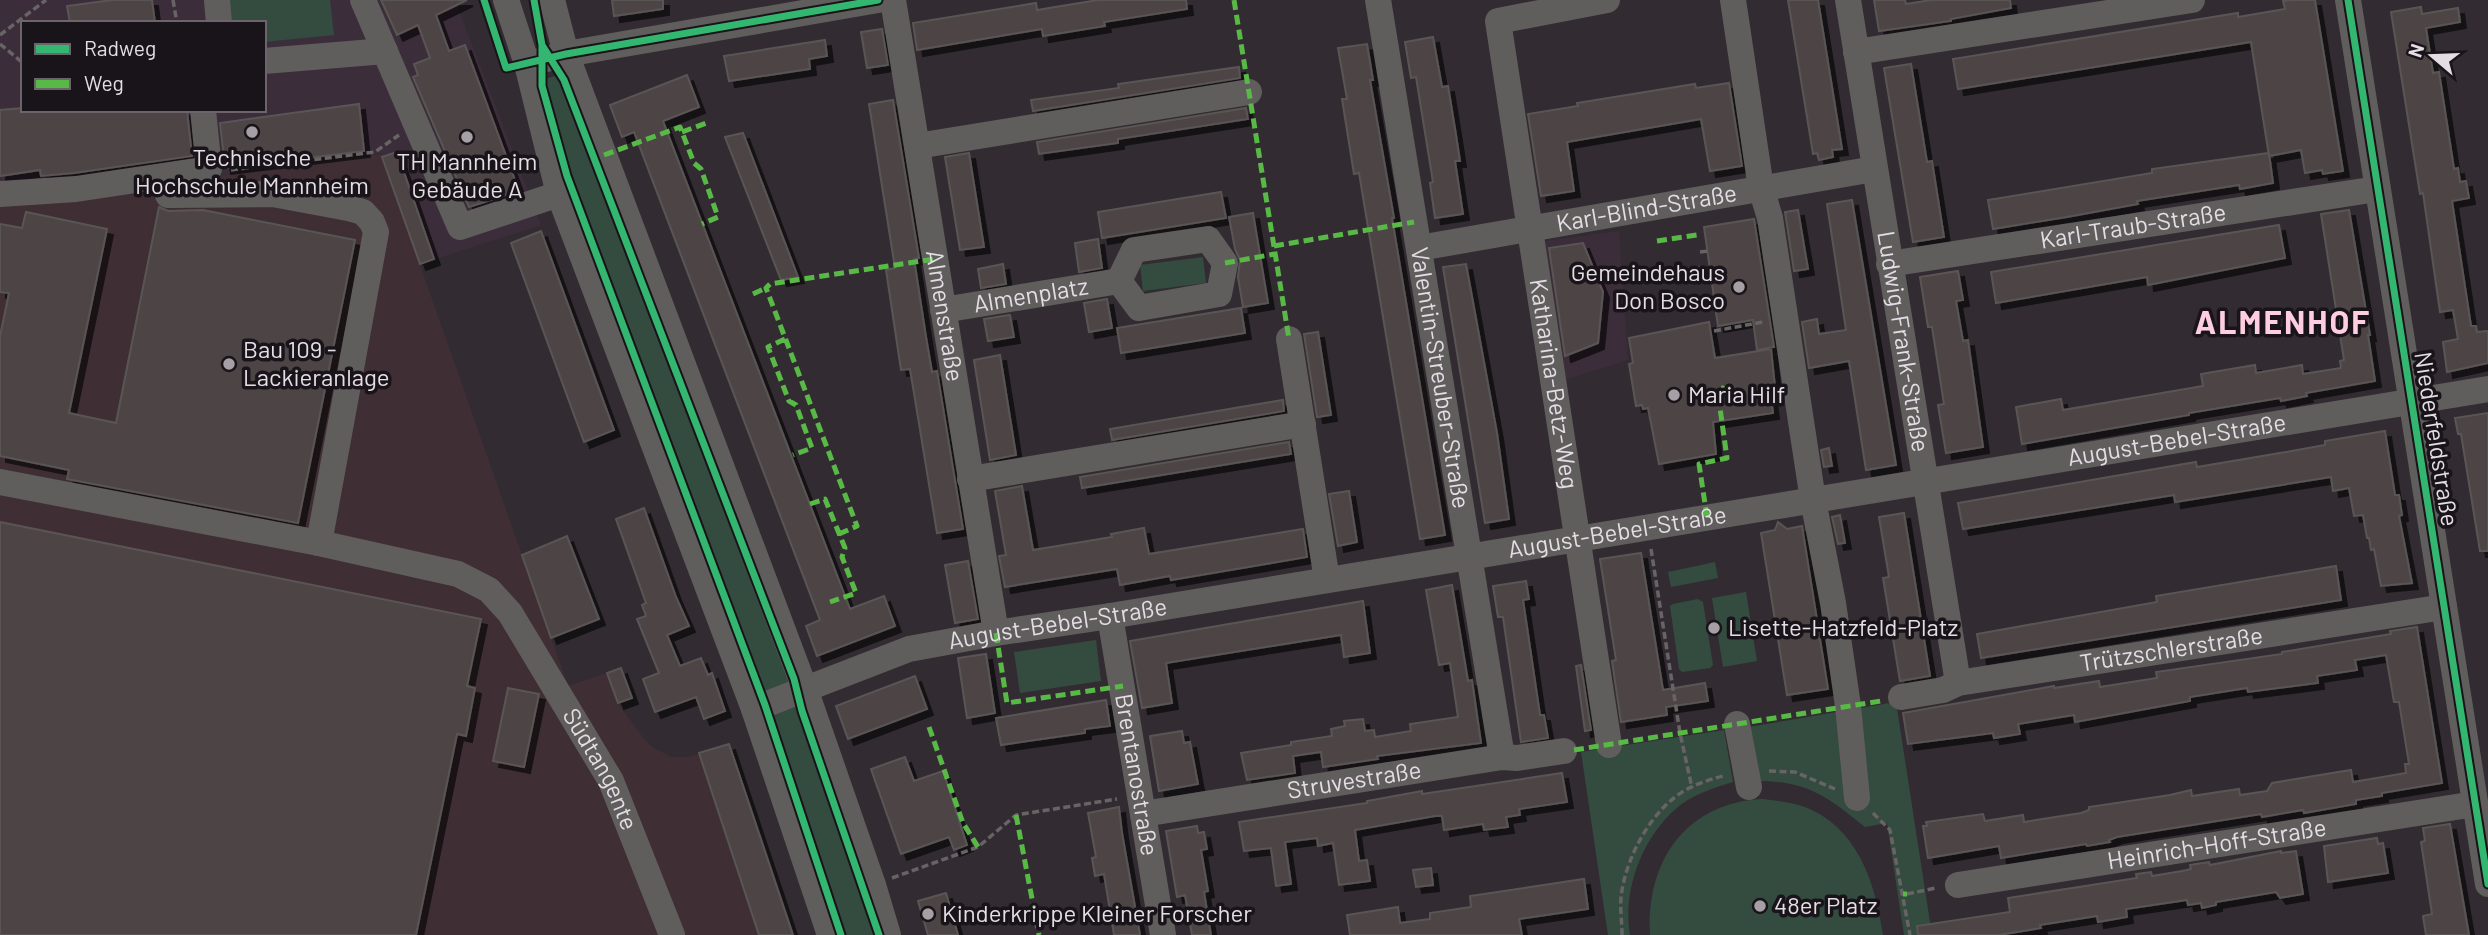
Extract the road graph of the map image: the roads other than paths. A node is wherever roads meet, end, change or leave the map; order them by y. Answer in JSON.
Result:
{"nodes":[{"id":1,"x":217,"y":0,"type":"edge"},
{"id":2,"x":363,"y":0,"type":"edge"},
{"id":3,"x":506,"y":0,"type":"edge"},
{"id":4,"x":552,"y":0,"type":"edge"},
{"id":5,"x":878,"y":0,"type":"edge"},
{"id":6,"x":893,"y":0,"type":"edge"},
{"id":7,"x":1378,"y":0,"type":"edge"},
{"id":8,"x":1607,"y":0,"type":"edge"},
{"id":9,"x":1733,"y":0,"type":"edge"},
{"id":10,"x":1848,"y":0,"type":"edge"},
{"id":11,"x":2192,"y":0,"type":"edge"},
{"id":12,"x":2356,"y":7,"type":"edge"},
{"id":13,"x":219,"y":21,"type":"edge"},
{"id":14,"x":381,"y":42,"type":"junction"},
{"id":15,"x":266,"y":47,"type":"edge"},
{"id":16,"x":1856,"y":52,"type":"junction"},
{"id":17,"x":566,"y":54,"type":"junction"},
{"id":18,"x":266,"y":61,"type":"edge"},
{"id":19,"x":527,"y":64,"type":"junction"},
{"id":20,"x":1249,"y":92,"type":"dead end"},
{"id":21,"x":203,"y":112,"type":"edge"},
{"id":22,"x":917,"y":146,"type":"junction"},
{"id":23,"x":1874,"y":169,"type":"junction"},
{"id":24,"x":1761,"y":188,"type":"junction"},
{"id":25,"x":2376,"y":189,"type":"junction"},
{"id":26,"x":0,"y":194,"type":"edge"},
{"id":27,"x":559,"y":194,"type":"junction"},
{"id":28,"x":168,"y":195,"type":"dead end"},
{"id":29,"x":1530,"y":229,"type":"junction"},
{"id":30,"x":1419,"y":248,"type":"junction"},
{"id":31,"x":1889,"y":264,"type":"junction"},
{"id":32,"x":1119,"y":281,"type":"dead end"},
{"id":33,"x":943,"y":310,"type":"junction"},
{"id":34,"x":1289,"y":339,"type":"dead end"},
{"id":35,"x":2488,"y":389,"type":"edge"},
{"id":36,"x":2411,"y":402,"type":"junction"},
{"id":37,"x":1303,"y":425,"type":"junction"},
{"id":38,"x":970,"y":479,"type":"junction"},
{"id":39,"x":1925,"y":480,"type":"junction"},
{"id":40,"x":0,"y":482,"type":"edge"},
{"id":41,"x":1813,"y":500,"type":"junction"},
{"id":42,"x":1578,"y":539,"type":"junction"},
{"id":43,"x":319,"y":543,"type":"junction"},
{"id":44,"x":1468,"y":556,"type":"junction"},
{"id":45,"x":1327,"y":580,"type":"junction"},
{"id":46,"x":2444,"y":607,"type":"junction"},
{"id":47,"x":1110,"y":616,"type":"junction"},
{"id":48,"x":996,"y":633,"type":"junction"},
{"id":49,"x":1958,"y":682,"type":"junction"},
{"id":50,"x":805,"y":689,"type":"junction"},
{"id":51,"x":1901,"y":697,"type":"dead end"},
{"id":52,"x":754,"y":709,"type":"junction"},
{"id":53,"x":1737,"y":724,"type":"dead end"},
{"id":54,"x":1609,"y":745,"type":"dead end"},
{"id":55,"x":1564,"y":751,"type":"dead end"},
{"id":56,"x":1502,"y":757,"type":"junction"},
{"id":57,"x":1747,"y":778,"type":"road end"},
{"id":58,"x":1857,"y":798,"type":"road end"},
{"id":59,"x":2475,"y":804,"type":"junction"},
{"id":60,"x":1141,"y":805,"type":"junction"},
{"id":61,"x":2488,"y":884,"type":"edge"},
{"id":62,"x":1958,"y":885,"type":"dead end"},
{"id":63,"x":672,"y":935,"type":"edge"},
{"id":64,"x":830,"y":935,"type":"edge"},
{"id":65,"x":888,"y":935,"type":"edge"},
{"id":66,"x":1163,"y":935,"type":"edge"}],
"edges":[{"from":1,"to":13,"type":"street"},
{"from":2,"to":14,"type":"street"},
{"from":3,"to":19,"type":"street"},
{"from":4,"to":17,"type":"street"},
{"from":5,"to":17,"type":"street"},
{"from":6,"to":22,"type":"street","name":"Almenstraße"},
{"from":7,"to":30,"type":"street","name":"Valentin-Streuber-Straße"},
{"from":8,"to":29,"type":"street","name":"Katharina-Betz-Weg"},
{"from":9,"to":24,"type":"street"},
{"from":10,"to":16,"type":"street","name":"Ludwig-Frank-Straße"},
{"from":11,"to":16,"type":"street"},
{"from":12,"to":25,"type":"street","name":"Niederfeldstraße"},
{"from":14,"to":15,"type":"street"},
{"from":14,"to":18,"type":"street"},
{"from":14,"to":27,"type":"street"},
{"from":16,"to":23,"type":"street","name":"Ludwig-Frank-Straße"},
{"from":17,"to":19,"type":"street"},
{"from":17,"to":50,"type":"street"},
{"from":19,"to":27,"type":"street"},
{"from":20,"to":22,"type":"street"},
{"from":21,"to":26,"type":"street"},
{"from":22,"to":33,"type":"street","name":"Almenstraße"},
{"from":23,"to":24,"type":"street","name":"Karl-Blind-Straße"},
{"from":23,"to":31,"type":"street","name":"Ludwig-Frank-Straße"},
{"from":24,"to":29,"type":"street","name":"Karl-Blind-Straße"},
{"from":24,"to":41,"type":"street"},
{"from":25,"to":31,"type":"street","name":"Karl-Traub-Straße"},
{"from":25,"to":36,"type":"street","name":"Niederfeldstraße"},
{"from":27,"to":52,"type":"street"},
{"from":28,"to":43,"type":"street"},
{"from":29,"to":30,"type":"street","name":"Karl-Blind-Straße"},
{"from":29,"to":42,"type":"street","name":"Katharina-Betz-Weg"},
{"from":30,"to":44,"type":"street","name":"Valentin-Streuber-Straße"},
{"from":31,"to":39,"type":"street","name":"Ludwig-Frank-Straße"},
{"from":32,"to":33,"type":"street","name":"Almenplatz"},
{"from":33,"to":38,"type":"street","name":"Almenstraße"},
{"from":34,"to":37,"type":"street"},
{"from":35,"to":36,"type":"street","name":"August-Bebel-Straße"},
{"from":36,"to":39,"type":"street","name":"August-Bebel-Straße"},
{"from":36,"to":46,"type":"street","name":"Niederfeldstraße"},
{"from":37,"to":38,"type":"street"},
{"from":37,"to":45,"type":"street"},
{"from":38,"to":48,"type":"street","name":"Almenstraße"},
{"from":39,"to":41,"type":"street","name":"August-Bebel-Straße"},
{"from":39,"to":49,"type":"street","name":"Ludwig-Frank-Straße"},
{"from":40,"to":43,"type":"street","name":"Südtangente"},
{"from":41,"to":42,"type":"street","name":"August-Bebel-Straße"},
{"from":41,"to":58,"type":"street"},
{"from":42,"to":44,"type":"street","name":"August-Bebel-Straße"},
{"from":42,"to":54,"type":"street","name":"Katharina-Betz-Weg"},
{"from":43,"to":63,"type":"street","name":"Südtangente"},
{"from":44,"to":45,"type":"street","name":"August-Bebel-Straße"},
{"from":44,"to":56,"type":"street","name":"Valentin-Streuber-Straße"},
{"from":45,"to":47,"type":"street","name":"August-Bebel-Straße"},
{"from":46,"to":49,"type":"street","name":"Trützschlerstraße"},
{"from":46,"to":59,"type":"street","name":"Niederfeldstraße"},
{"from":47,"to":48,"type":"street","name":"August-Bebel-Straße"},
{"from":47,"to":60,"type":"street","name":"Brentanostraße"},
{"from":48,"to":50,"type":"street","name":"August-Bebel-Straße"},
{"from":49,"to":51,"type":"street","name":"Trützschlerstraße"},
{"from":50,"to":52,"type":"street","name":"August-Bebel-Straße"},
{"from":50,"to":65,"type":"street"},
{"from":52,"to":64,"type":"street"},
{"from":53,"to":57,"type":"street"},
{"from":55,"to":56,"type":"street","name":"Struvestraße"},
{"from":56,"to":60,"type":"street","name":"Struvestraße"},
{"from":59,"to":61,"type":"street","name":"Niederfeldstraße"},
{"from":59,"to":62,"type":"street","name":"Heinrich-Hoff-Straße"},
{"from":60,"to":66,"type":"street","name":"Brentanostraße"}]}
